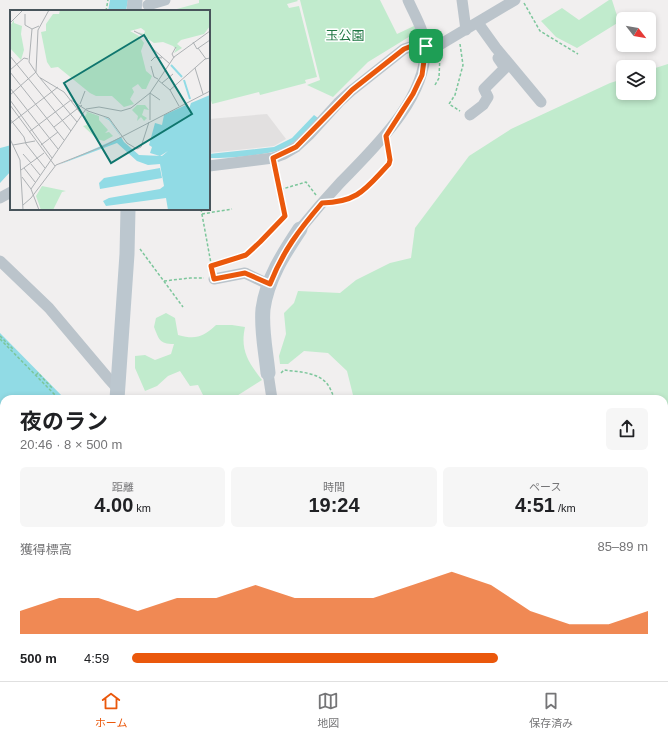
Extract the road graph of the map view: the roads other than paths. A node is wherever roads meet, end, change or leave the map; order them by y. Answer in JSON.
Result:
{"nodes":[{"id":1,"x":165,"y":0,"type":"edge"},
{"id":2,"x":408,"y":0,"type":"edge"},
{"id":3,"x":462,"y":0,"type":"edge"},
{"id":4,"x":514,"y":0,"type":"edge"},
{"id":5,"x":142,"y":2,"type":"edge"},
{"id":6,"x":135,"y":10,"type":"edge"},
{"id":7,"x":478,"y":23,"type":"junction"},
{"id":8,"x":462,"y":32,"type":"junction"},
{"id":9,"x":426,"y":46,"type":"junction"},
{"id":10,"x":500,"y":53,"type":"junction"},
{"id":11,"x":541,"y":102,"type":"dead end"},
{"id":12,"x":467,"y":111,"type":"road end"},
{"id":13,"x":210,"y":166,"type":"edge"},
{"id":14,"x":10,"y":193,"type":"edge"},
{"id":15,"x":0,"y":198,"type":"edge"},
{"id":16,"x":128,"y":210,"type":"edge"},
{"id":17,"x":300,"y":229,"type":"joint"},
{"id":18,"x":0,"y":261,"type":"edge"},
{"id":19,"x":214,"y":279,"type":"road end"},
{"id":20,"x":270,"y":284,"type":"junction"},
{"id":21,"x":274,"y":374,"type":"joint"},
{"id":22,"x":117,"y":394,"type":"edge"},
{"id":23,"x":272,"y":395,"type":"edge"}],
"edges":[{"from":1,"to":5,"type":"street"},
{"from":2,"to":9,"type":"street"},
{"from":3,"to":8,"type":"street"},
{"from":4,"to":7,"type":"street"},
{"from":5,"to":6,"type":"street"},
{"from":7,"to":8,"type":"street"},
{"from":7,"to":10,"type":"street"},
{"from":8,"to":9,"type":"street"},
{"from":9,"to":13,"type":"street"},
{"from":9,"to":17,"type":"street"},
{"from":10,"to":11,"type":"street"},
{"from":10,"to":12,"type":"street"},
{"from":14,"to":15,"type":"street"},
{"from":16,"to":22,"type":"street"},
{"from":17,"to":20,"type":"street"},
{"from":18,"to":22,"type":"street"},
{"from":19,"to":20,"type":"street"},
{"from":20,"to":21,"type":"street"},
{"from":21,"to":23,"type":"street"}]}
